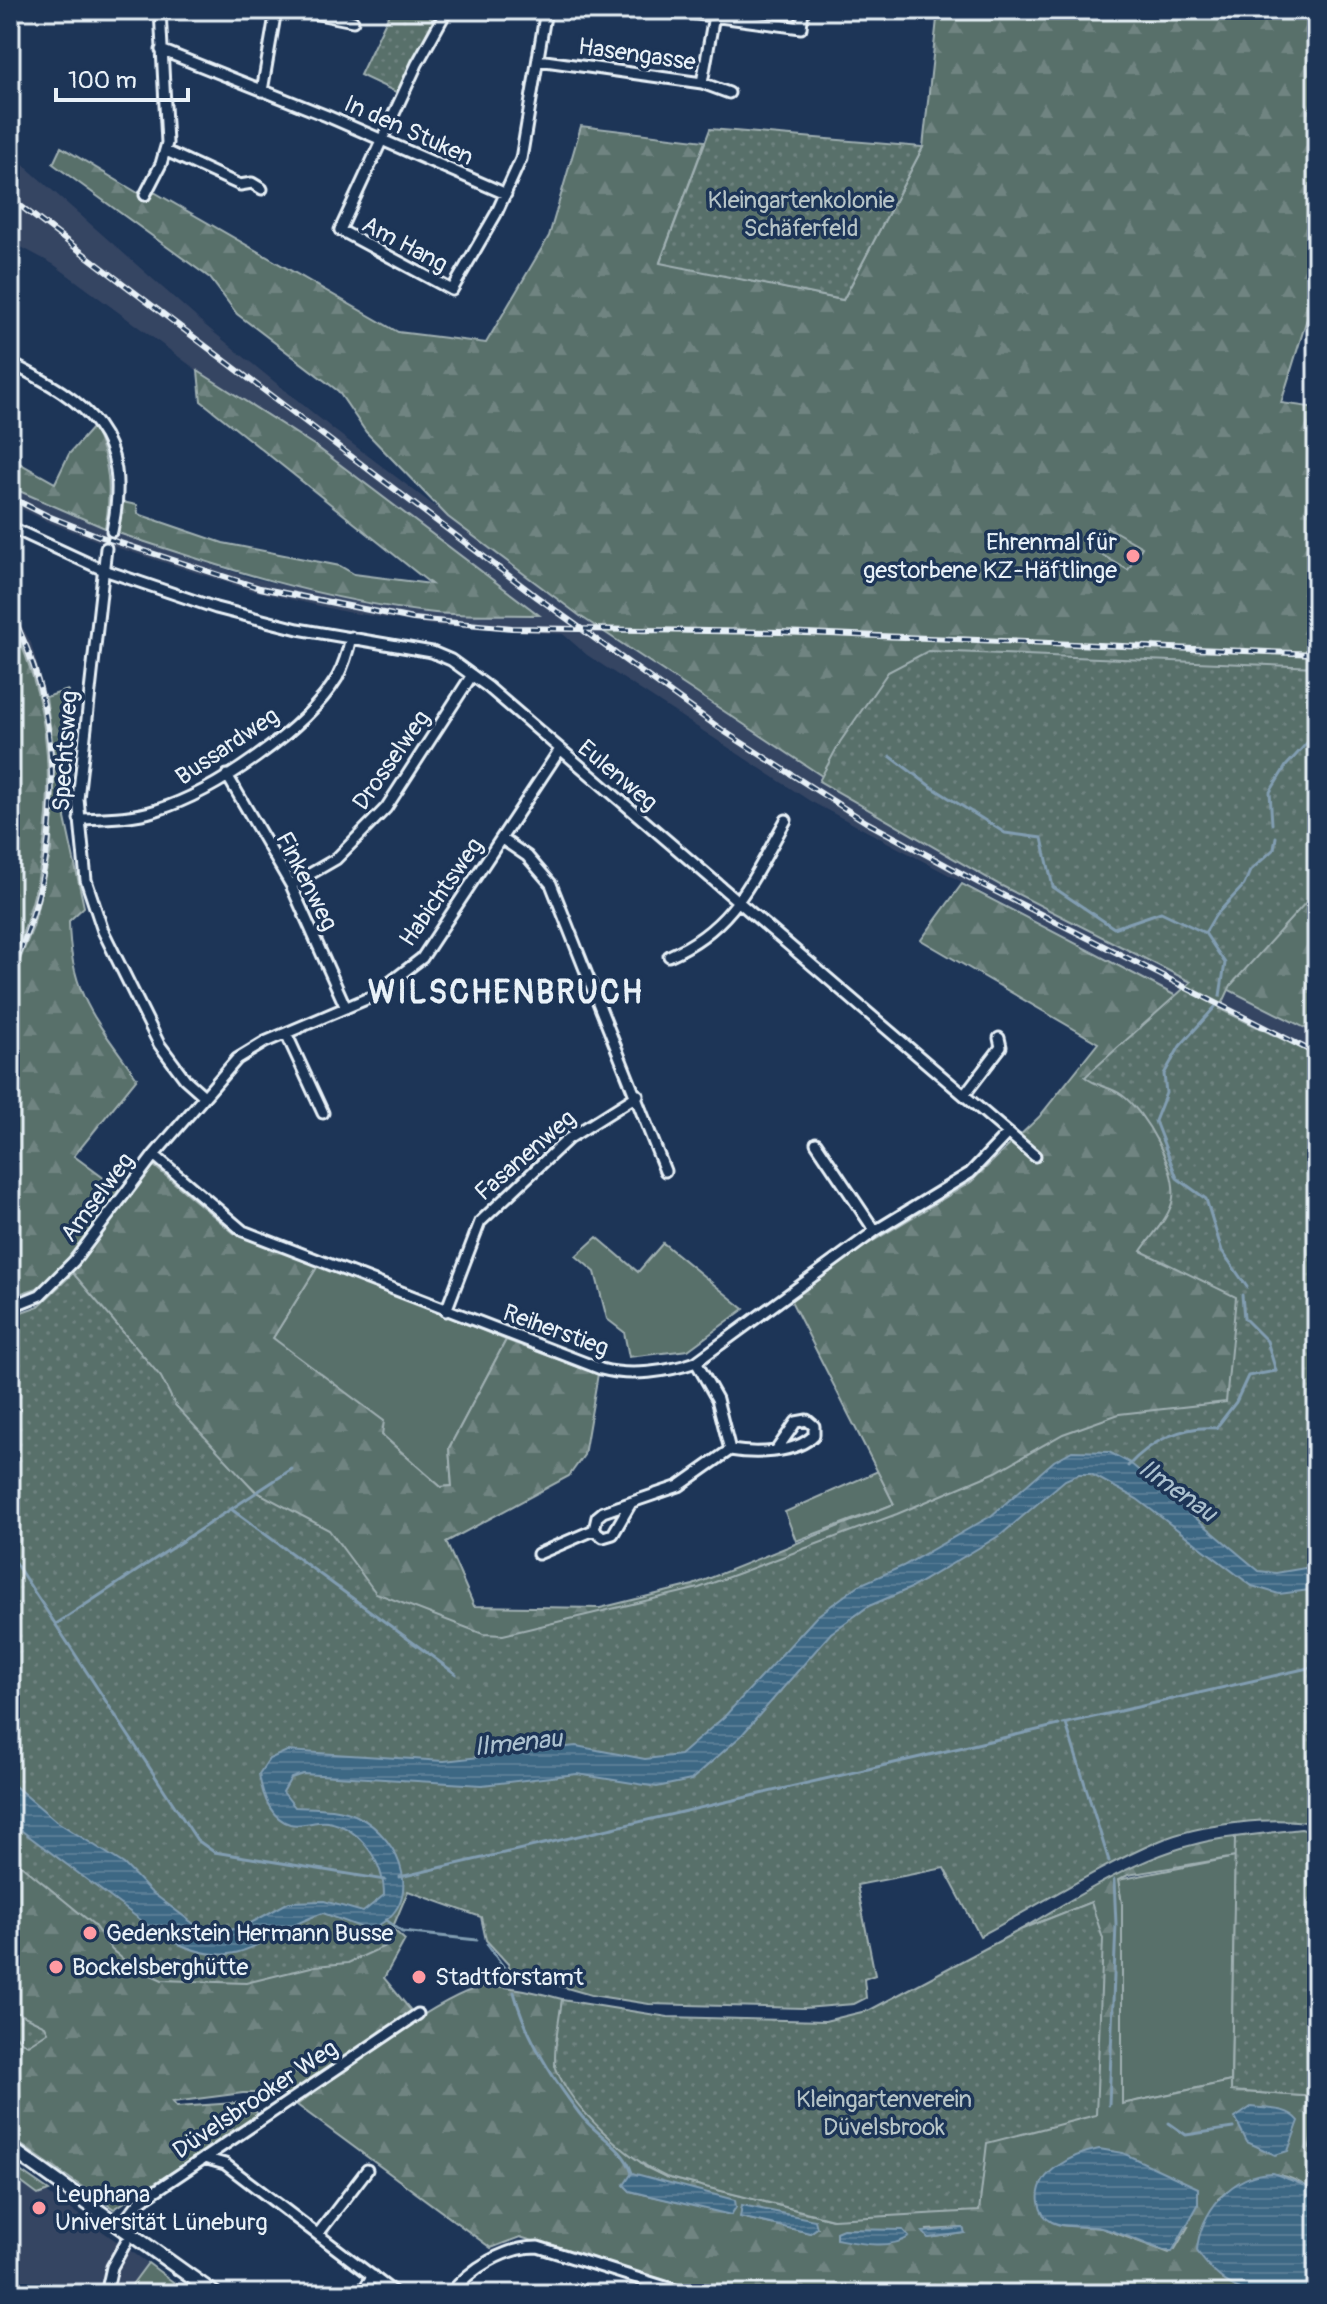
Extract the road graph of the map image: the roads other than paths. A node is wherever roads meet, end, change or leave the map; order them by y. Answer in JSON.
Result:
{"nodes":[{"id":1,"x":160,"y":10,"type":"edge"},
{"id":2,"x":276,"y":10,"type":"edge"},
{"id":3,"x":298,"y":10,"type":"edge"},
{"id":4,"x":447,"y":10,"type":"edge"},
{"id":5,"x":546,"y":10,"type":"edge"},
{"id":6,"x":667,"y":10,"type":"edge"},
{"id":7,"x":803,"y":10,"type":"edge"},
{"id":8,"x":714,"y":13,"type":"edge"},
{"id":9,"x":353,"y":21,"type":"dead end"},
{"id":10,"x":161,"y":50,"type":"junction"},
{"id":11,"x":538,"y":60,"type":"junction"},
{"id":12,"x":702,"y":83,"type":"junction"},
{"id":13,"x":262,"y":91,"type":"junction"},
{"id":14,"x":729,"y":93,"type":"dead end"},
{"id":15,"x":383,"y":140,"type":"junction"},
{"id":16,"x":166,"y":151,"type":"junction"},
{"id":17,"x":262,"y":189,"type":"dead end"},
{"id":18,"x":506,"y":194,"type":"junction"},
{"id":19,"x":145,"y":195,"type":"dead end"},
{"id":20,"x":10,"y":363,"type":"edge"},
{"id":21,"x":10,"y":527,"type":"edge"},
{"id":22,"x":112,"y":531,"type":"dead end"},
{"id":23,"x":106,"y":548,"type":"dead end"},
{"id":24,"x":101,"y":569,"type":"junction"},
{"id":25,"x":351,"y":637,"type":"junction"},
{"id":26,"x":472,"y":675,"type":"junction"},
{"id":27,"x":559,"y":751,"type":"junction"},
{"id":28,"x":227,"y":775,"type":"junction"},
{"id":29,"x":79,"y":819,"type":"junction"},
{"id":30,"x":786,"y":820,"type":"dead end"},
{"id":31,"x":502,"y":839,"type":"junction"},
{"id":32,"x":291,"y":885,"type":"junction"},
{"id":33,"x":739,"y":902,"type":"junction"},
{"id":34,"x":669,"y":956,"type":"dead end"},
{"id":35,"x":346,"y":1008,"type":"junction"},
{"id":36,"x":286,"y":1033,"type":"junction"},
{"id":37,"x":999,"y":1038,"type":"dead end"},
{"id":38,"x":965,"y":1094,"type":"junction"},
{"id":39,"x":203,"y":1095,"type":"junction"},
{"id":40,"x":638,"y":1095,"type":"junction"},
{"id":41,"x":323,"y":1113,"type":"dead end"},
{"id":42,"x":1008,"y":1133,"type":"junction"},
{"id":43,"x":816,"y":1143,"type":"dead end"},
{"id":44,"x":154,"y":1155,"type":"junction"},
{"id":45,"x":1035,"y":1156,"type":"dead end"},
{"id":46,"x":665,"y":1171,"type":"dead end"},
{"id":47,"x":875,"y":1231,"type":"junction"},
{"id":48,"x":10,"y":1307,"type":"edge"},
{"id":49,"x":446,"y":1311,"type":"junction"},
{"id":50,"x":696,"y":1362,"type":"junction"},
{"id":51,"x":777,"y":1449,"type":"dead end"},
{"id":52,"x":730,"y":1450,"type":"junction"},
{"id":53,"x":631,"y":1503,"type":"junction"},
{"id":54,"x":594,"y":1530,"type":"junction"},
{"id":55,"x":538,"y":1554,"type":"dead end"},
{"id":56,"x":418,"y":2014,"type":"dead end"},
{"id":57,"x":10,"y":2148,"type":"edge"},
{"id":58,"x":204,"y":2158,"type":"junction"},
{"id":59,"x":367,"y":2170,"type":"dead end"},
{"id":60,"x":122,"y":2224,"type":"junction"},
{"id":61,"x":318,"y":2234,"type":"junction"},
{"id":62,"x":126,"y":2242,"type":"dead end"},
{"id":63,"x":373,"y":2276,"type":"junction"},
{"id":64,"x":214,"y":2293,"type":"edge"},
{"id":65,"x":106,"y":2294,"type":"edge"},
{"id":66,"x":360,"y":2294,"type":"edge"},
{"id":67,"x":396,"y":2294,"type":"edge"},
{"id":68,"x":450,"y":2294,"type":"edge"},
{"id":69,"x":688,"y":2294,"type":"edge"}],
"edges":[{"from":1,"to":10,"type":"street"},
{"from":2,"to":13,"type":"street"},
{"from":3,"to":9,"type":"street"},
{"from":4,"to":15,"type":"street"},
{"from":5,"to":11,"type":"street"},
{"from":6,"to":8,"type":"street"},
{"from":7,"to":8,"type":"street"},
{"from":8,"to":12,"type":"street"},
{"from":10,"to":13,"type":"street","name":"In den Stuken"},
{"from":10,"to":16,"type":"street"},
{"from":11,"to":12,"type":"street","name":"Hasengasse"},
{"from":11,"to":18,"type":"street"},
{"from":12,"to":14,"type":"street","name":"Hasengasse"},
{"from":13,"to":15,"type":"street","name":"In den Stuken"},
{"from":15,"to":18,"type":"street","name":"In den Stuken"},
{"from":15,"to":18,"type":"street","name":"Am Hang"},
{"from":16,"to":17,"type":"street"},
{"from":16,"to":19,"type":"street"},
{"from":20,"to":22,"type":"street"},
{"from":21,"to":24,"type":"street","name":"Eulenweg"},
{"from":23,"to":24,"type":"street","name":"Spechtsweg"},
{"from":24,"to":25,"type":"street","name":"Eulenweg"},
{"from":24,"to":29,"type":"street","name":"Spechtsweg"},
{"from":25,"to":26,"type":"street","name":"Eulenweg"},
{"from":25,"to":28,"type":"street","name":"Bussardweg"},
{"from":26,"to":27,"type":"street","name":"Eulenweg"},
{"from":26,"to":32,"type":"street","name":"Drosselweg"},
{"from":27,"to":31,"type":"street","name":"Habichtsweg"},
{"from":27,"to":33,"type":"street","name":"Eulenweg"},
{"from":28,"to":29,"type":"street","name":"Bussardweg"},
{"from":28,"to":32,"type":"street","name":"Finkenweg"},
{"from":29,"to":39,"type":"street","name":"Spechtsweg"},
{"from":30,"to":33,"type":"street"},
{"from":31,"to":35,"type":"street","name":"Habichtsweg"},
{"from":31,"to":40,"type":"street"},
{"from":32,"to":35,"type":"street","name":"Finkenweg"},
{"from":33,"to":34,"type":"street"},
{"from":33,"to":38,"type":"street","name":"Eulenweg"},
{"from":35,"to":36,"type":"street","name":"Habichtsweg"},
{"from":36,"to":39,"type":"street","name":"Habichtsweg"},
{"from":36,"to":41,"type":"street"},
{"from":37,"to":38,"type":"street"},
{"from":38,"to":42,"type":"street","name":"Eulenweg"},
{"from":39,"to":44,"type":"street","name":"Amselweg"},
{"from":40,"to":46,"type":"street"},
{"from":40,"to":49,"type":"street","name":"Fasanenweg"},
{"from":42,"to":45,"type":"street","name":"Eulenweg"},
{"from":42,"to":47,"type":"street","name":"Reiherstieg"},
{"from":43,"to":47,"type":"street"},
{"from":44,"to":48,"type":"street","name":"Amselweg"},
{"from":44,"to":49,"type":"street","name":"Reiherstieg"},
{"from":47,"to":50,"type":"street","name":"Reiherstieg"},
{"from":49,"to":50,"type":"street","name":"Reiherstieg"},
{"from":50,"to":52,"type":"street"},
{"from":51,"to":52,"type":"street"},
{"from":52,"to":53,"type":"street"},
{"from":53,"to":54,"type":"street"},
{"from":53,"to":54,"type":"street"},
{"from":54,"to":55,"type":"street"},
{"from":56,"to":58,"type":"street","name":"Düvelsbrooker Weg"},
{"from":57,"to":60,"type":"main road"},
{"from":58,"to":60,"type":"street","name":"Düvelsbrooker Weg"},
{"from":58,"to":61,"type":"street"},
{"from":59,"to":61,"type":"street"},
{"from":60,"to":64,"type":"main road"},
{"from":61,"to":63,"type":"street"},
{"from":62,"to":65,"type":"street"},
{"from":63,"to":66,"type":"street"},
{"from":63,"to":67,"type":"street"},
{"from":68,"to":69,"type":"street"}]}
